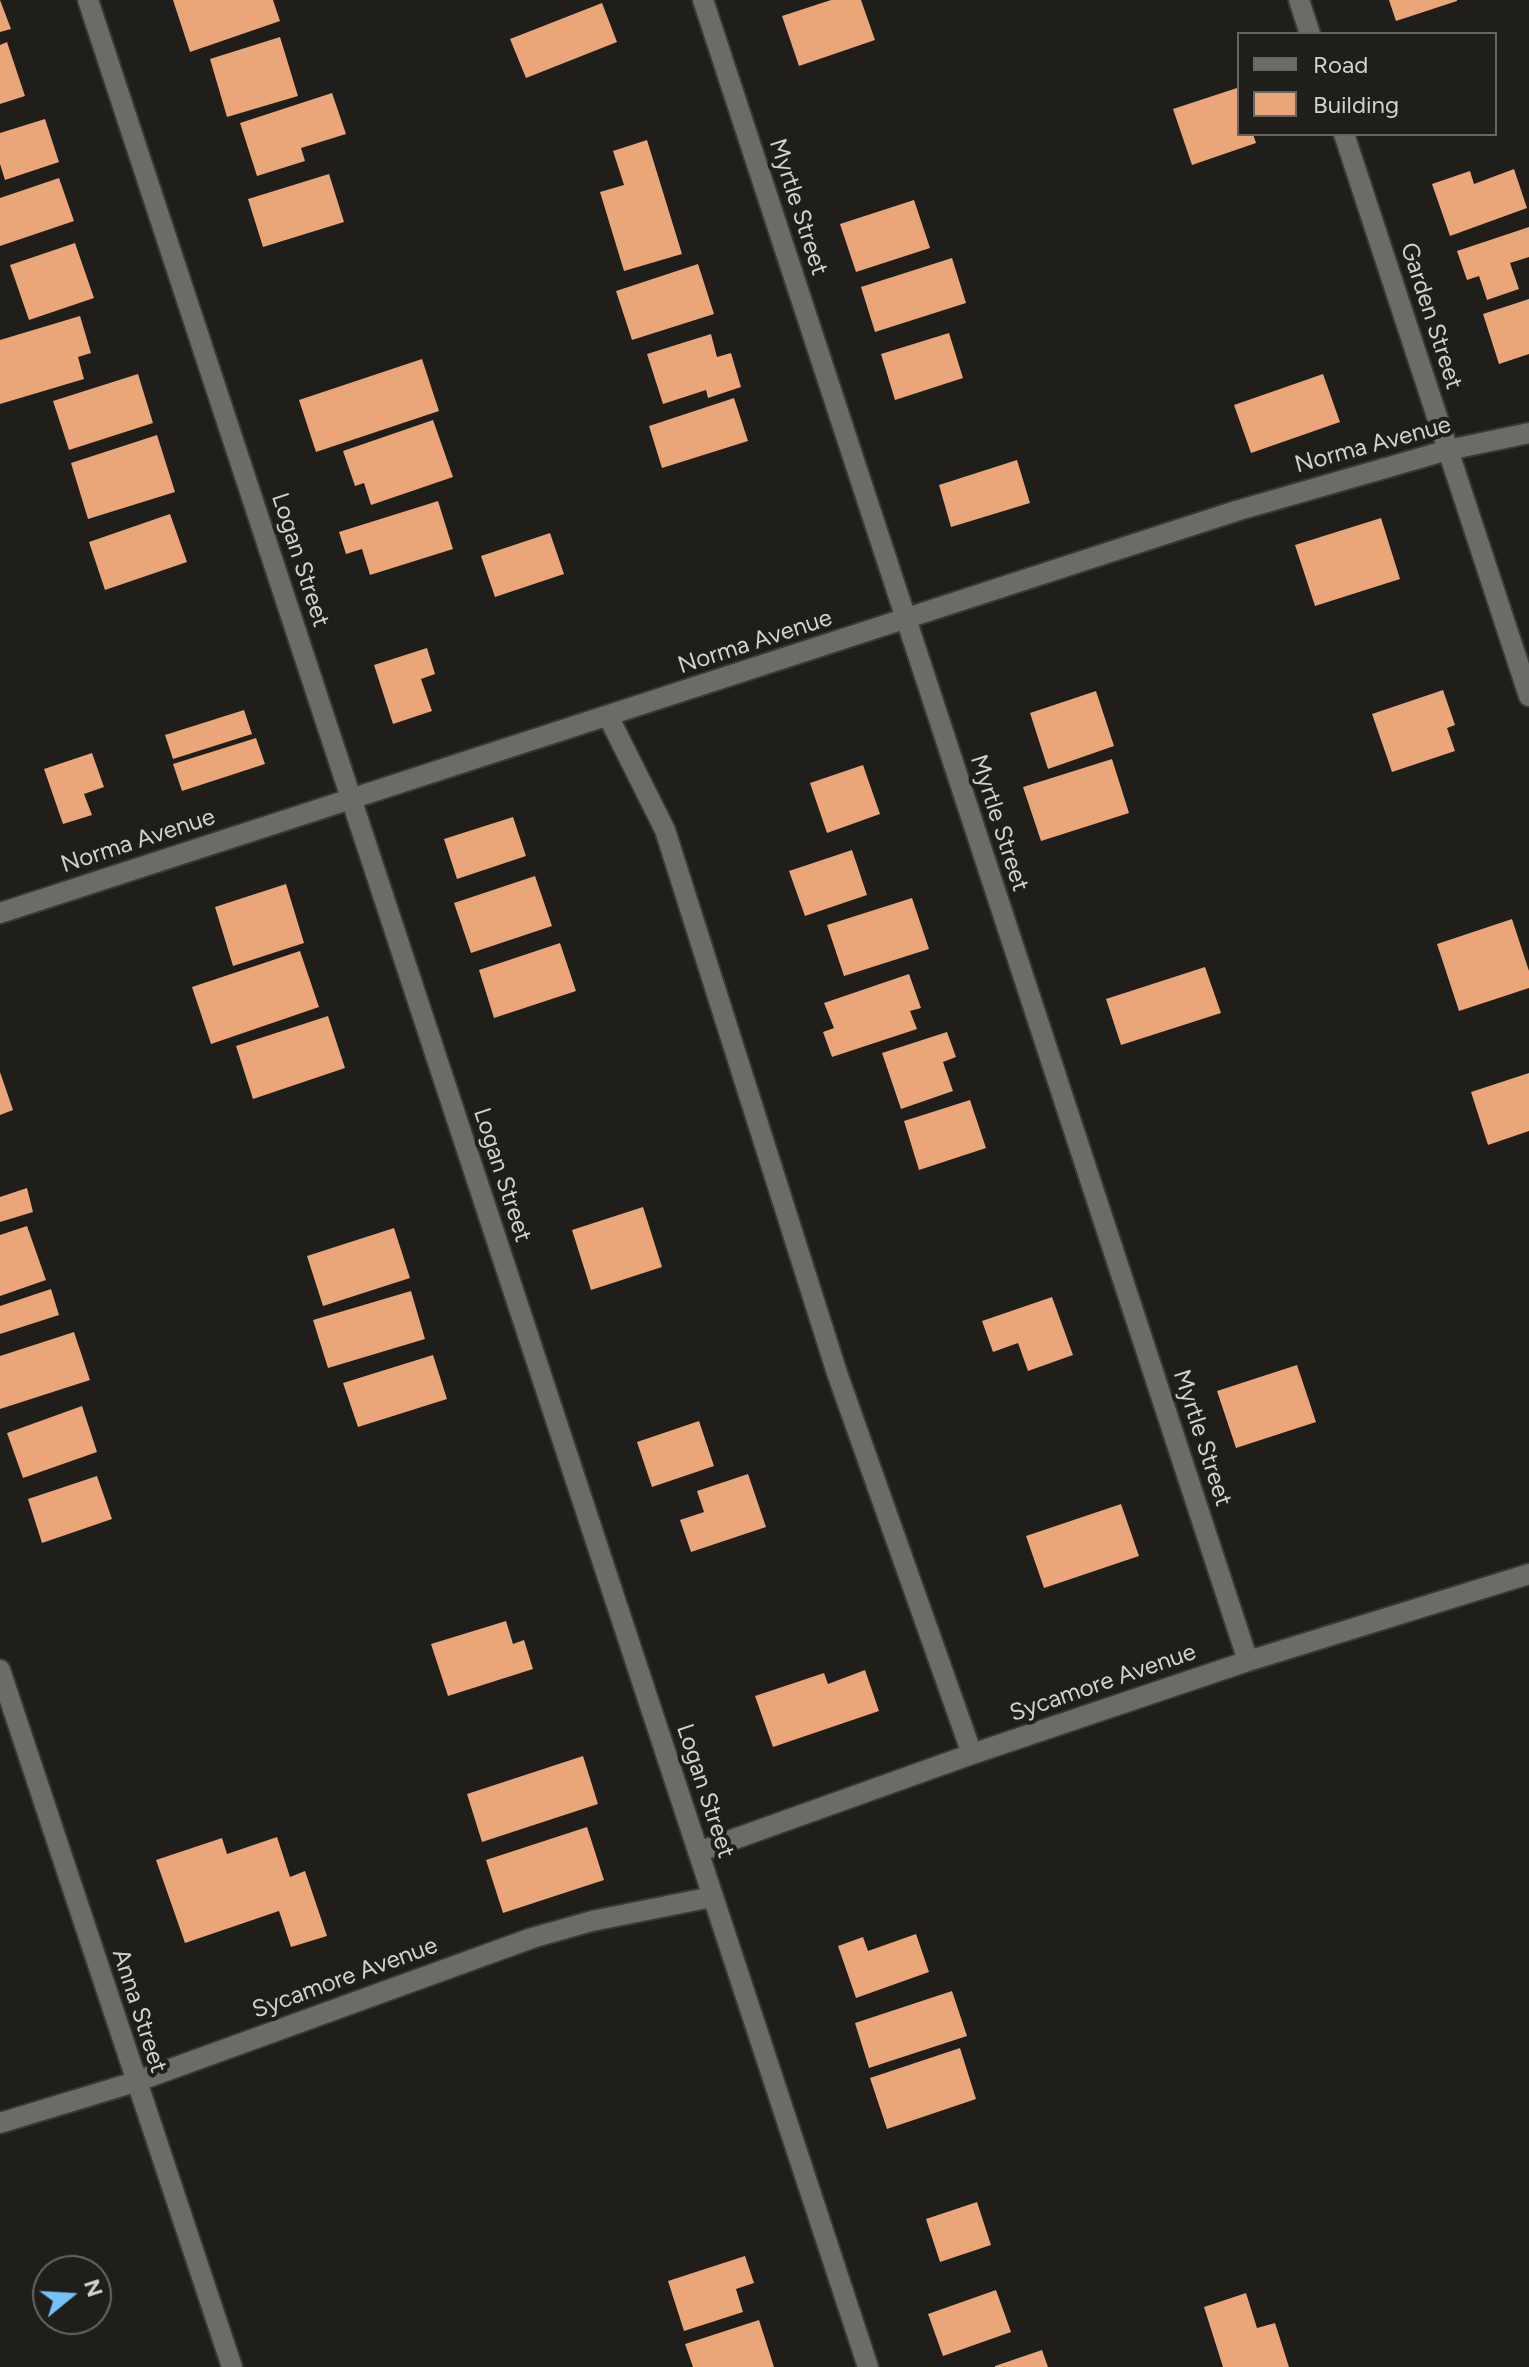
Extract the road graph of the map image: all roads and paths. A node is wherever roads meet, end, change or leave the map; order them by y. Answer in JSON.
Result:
{"nodes":[{"id":1,"x":88,"y":0,"type":"edge"},
{"id":2,"x":703,"y":0,"type":"edge"},
{"id":3,"x":1299,"y":0,"type":"edge"},
{"id":4,"x":1309,"y":32,"type":"edge"},
{"id":5,"x":1345,"y":136,"type":"edge"},
{"id":6,"x":1529,"y":433,"type":"edge"},
{"id":7,"x":1448,"y":450,"type":"junction"},
{"id":8,"x":907,"y":620,"type":"junction"},
{"id":9,"x":1529,"y":696,"type":"edge"},
{"id":10,"x":608,"y":716,"type":"junction"},
{"id":11,"x":352,"y":799,"type":"junction"},
{"id":12,"x":0,"y":913,"type":"edge"},
{"id":13,"x":1529,"y":1574,"type":"edge"},
{"id":14,"x":1248,"y":1661,"type":"junction"},
{"id":15,"x":0,"y":1670,"type":"edge"},
{"id":16,"x":972,"y":1754,"type":"junction"},
{"id":17,"x":698,"y":1852,"type":"junction"},
{"id":18,"x":712,"y":1897,"type":"junction"},
{"id":19,"x":135,"y":2082,"type":"junction"},
{"id":20,"x":0,"y":2123,"type":"edge"},
{"id":21,"x":232,"y":2367,"type":"edge"},
{"id":22,"x":868,"y":2367,"type":"edge"}],
"edges":[{"from":1,"to":11,"type":"street","name":"Logan Street"},
{"from":2,"to":8,"type":"street","name":"Myrtle Street"},
{"from":3,"to":4,"type":"street"},
{"from":5,"to":7,"type":"street","name":"Garden Street"},
{"from":6,"to":7,"type":"street","name":"Norma Avenue"},
{"from":7,"to":8,"type":"street","name":"Norma Avenue"},
{"from":7,"to":9,"type":"street","name":"Garden Street"},
{"from":8,"to":10,"type":"street","name":"Norma Avenue"},
{"from":8,"to":14,"type":"street","name":"Myrtle Street"},
{"from":10,"to":11,"type":"street","name":"Norma Avenue"},
{"from":10,"to":16,"type":"street"},
{"from":11,"to":12,"type":"street","name":"Norma Avenue"},
{"from":11,"to":17,"type":"street","name":"Logan Street"},
{"from":13,"to":14,"type":"street","name":"Sycamore Avenue"},
{"from":14,"to":16,"type":"street","name":"Sycamore Avenue"},
{"from":15,"to":19,"type":"street","name":"Anna Street"},
{"from":16,"to":17,"type":"street","name":"Sycamore Avenue"},
{"from":17,"to":18,"type":"street","name":"Logan Street"},
{"from":18,"to":19,"type":"street","name":"Sycamore Avenue"},
{"from":18,"to":22,"type":"street","name":"Logan Street"},
{"from":19,"to":20,"type":"street","name":"Sycamore Avenue"},
{"from":19,"to":21,"type":"street","name":"Anna Street"}]}
